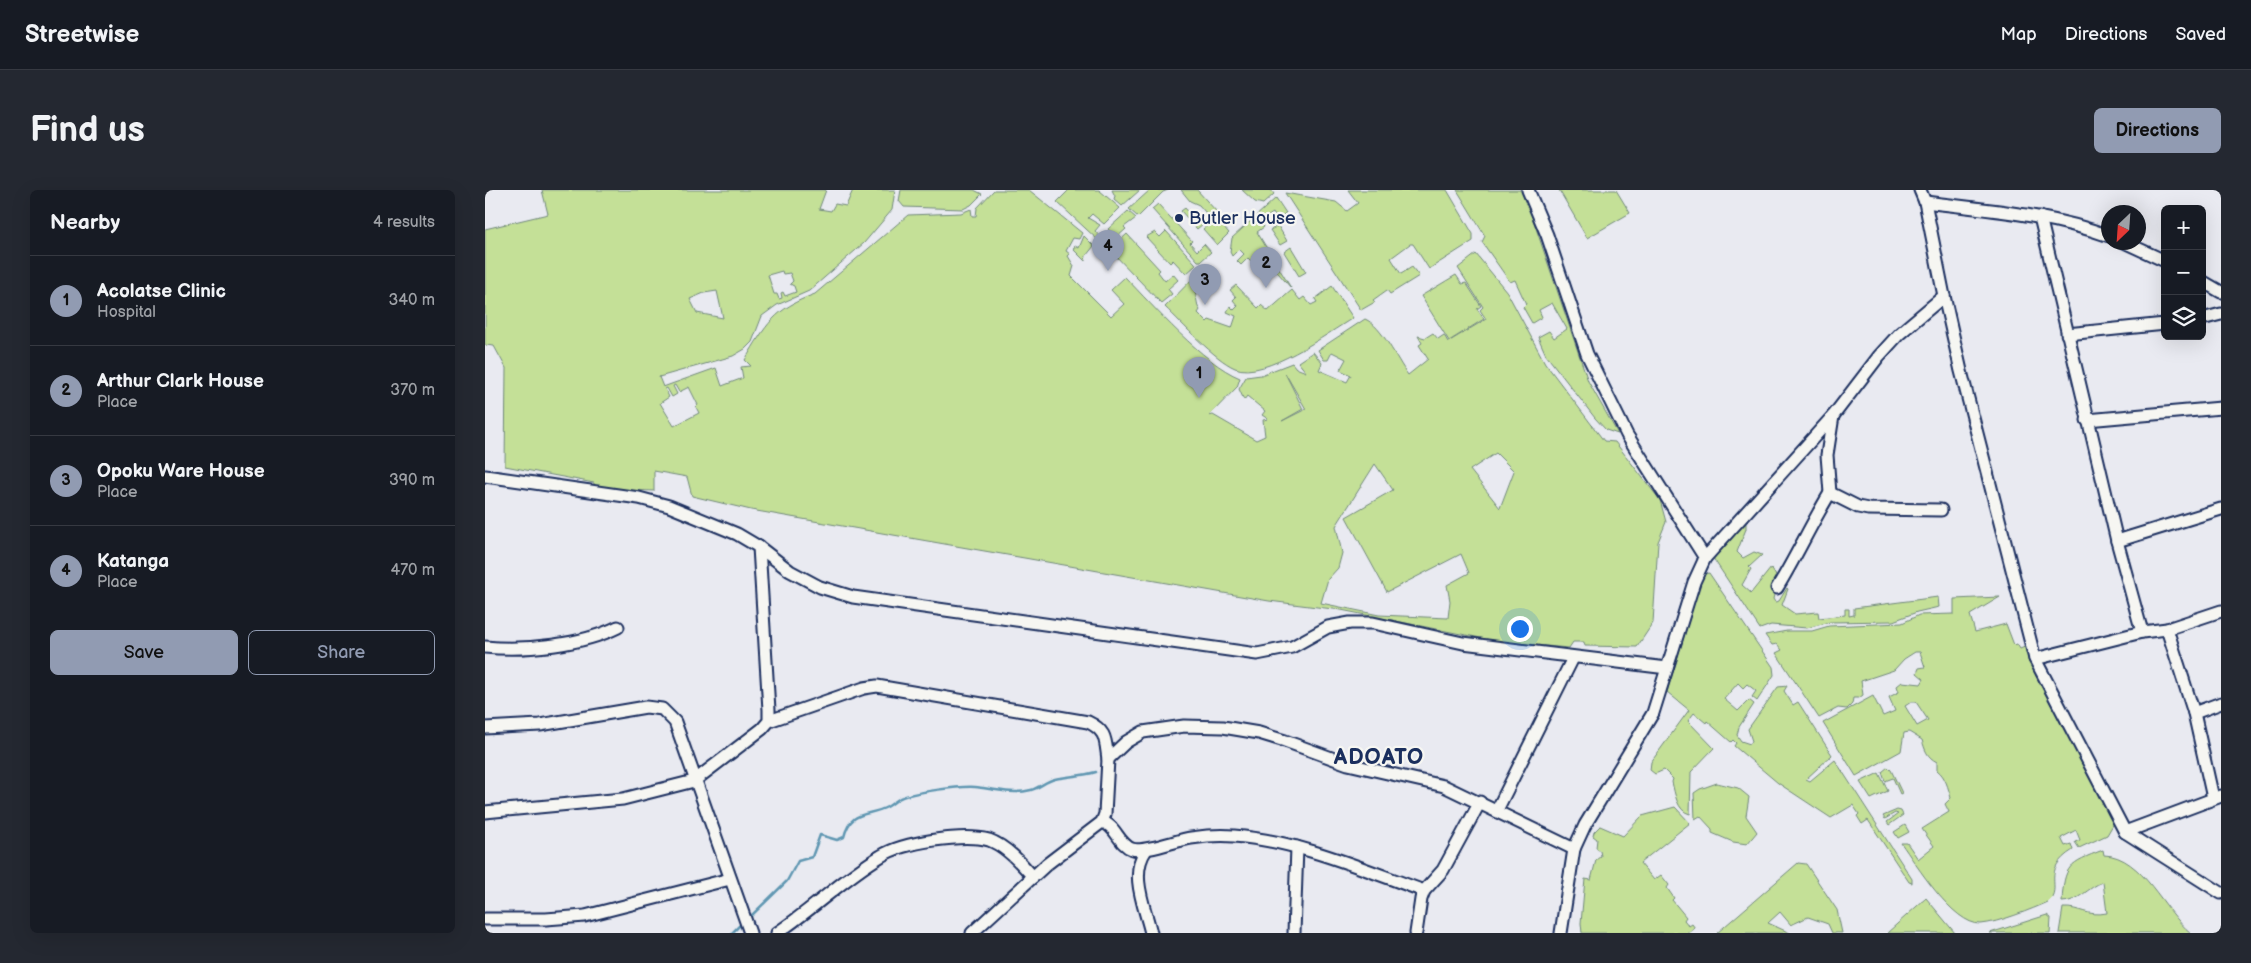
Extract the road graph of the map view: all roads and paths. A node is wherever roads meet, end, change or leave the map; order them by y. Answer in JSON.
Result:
{"nodes":[{"id":1,"x":1528,"y":190,"type":"edge"},
{"id":2,"x":1920,"y":190,"type":"edge"},
{"id":3,"x":1925,"y":202,"type":"junction"},
{"id":4,"x":2040,"y":216,"type":"junction"},
{"id":5,"x":2101,"y":233,"type":"edge"},
{"id":6,"x":2141,"y":250,"type":"edge"},
{"id":7,"x":2161,"y":259,"type":"edge"},
{"id":8,"x":2206,"y":284,"type":"edge"},
{"id":9,"x":2221,"y":292,"type":"edge"},
{"id":10,"x":1944,"y":296,"type":"junction"},
{"id":11,"x":2221,"y":314,"type":"edge"},
{"id":12,"x":2206,"y":318,"type":"edge"},
{"id":13,"x":2161,"y":324,"type":"edge"},
{"id":14,"x":2067,"y":334,"type":"junction"},
{"id":15,"x":2221,"y":408,"type":"edge"},
{"id":16,"x":1833,"y":416,"type":"junction"},
{"id":17,"x":2087,"y":420,"type":"junction"},
{"id":18,"x":485,"y":476,"type":"edge"},
{"id":19,"x":1830,"y":493,"type":"junction"},
{"id":20,"x":2221,"y":509,"type":"edge"},
{"id":21,"x":1941,"y":510,"type":"dead end"},
{"id":22,"x":2117,"y":540,"type":"junction"},
{"id":23,"x":759,"y":547,"type":"junction"},
{"id":24,"x":1705,"y":558,"type":"junction"},
{"id":25,"x":1777,"y":588,"type":"dead end"},
{"id":26,"x":2221,"y":611,"type":"edge"},
{"id":27,"x":618,"y":627,"type":"dead end"},
{"id":28,"x":2167,"y":629,"type":"junction"},
{"id":29,"x":2142,"y":632,"type":"junction"},
{"id":30,"x":485,"y":647,"type":"edge"},
{"id":31,"x":1573,"y":658,"type":"junction"},
{"id":32,"x":2035,"y":660,"type":"junction"},
{"id":33,"x":1667,"y":668,"type":"junction"},
{"id":34,"x":2221,"y":703,"type":"edge"},
{"id":35,"x":2194,"y":713,"type":"junction"},
{"id":36,"x":769,"y":721,"type":"junction"},
{"id":37,"x":485,"y":728,"type":"edge"},
{"id":38,"x":1108,"y":760,"type":"junction"},
{"id":39,"x":694,"y":780,"type":"junction"},
{"id":40,"x":2217,"y":797,"type":"edge"},
{"id":41,"x":1480,"y":802,"type":"junction"},
{"id":42,"x":1497,"y":810,"type":"junction"},
{"id":43,"x":485,"y":812,"type":"edge"},
{"id":44,"x":1102,"y":822,"type":"junction"},
{"id":45,"x":2125,"y":832,"type":"junction"},
{"id":46,"x":1297,"y":847,"type":"junction"},
{"id":47,"x":1574,"y":849,"type":"junction"},
{"id":48,"x":1146,"y":850,"type":"junction"},
{"id":49,"x":1033,"y":877,"type":"junction"},
{"id":50,"x":730,"y":879,"type":"junction"},
{"id":51,"x":1424,"y":891,"type":"junction"},
{"id":52,"x":2221,"y":893,"type":"edge"},
{"id":53,"x":485,"y":919,"type":"edge"},
{"id":54,"x":749,"y":932,"type":"edge"},
{"id":55,"x":777,"y":933,"type":"edge"},
{"id":56,"x":972,"y":933,"type":"edge"},
{"id":57,"x":1151,"y":933,"type":"edge"},
{"id":58,"x":1294,"y":933,"type":"edge"},
{"id":59,"x":1416,"y":933,"type":"edge"},
{"id":60,"x":1561,"y":933,"type":"edge"}],
"edges":[{"from":1,"to":24,"type":"street"},
{"from":2,"to":3,"type":"street"},
{"from":3,"to":4,"type":"street"},
{"from":3,"to":10,"type":"street"},
{"from":4,"to":5,"type":"street"},
{"from":4,"to":14,"type":"street"},
{"from":6,"to":7,"type":"street"},
{"from":8,"to":9,"type":"street"},
{"from":10,"to":16,"type":"street"},
{"from":10,"to":32,"type":"street"},
{"from":11,"to":12,"type":"street"},
{"from":13,"to":14,"type":"street"},
{"from":14,"to":17,"type":"street"},
{"from":15,"to":17,"type":"street"},
{"from":16,"to":19,"type":"street"},
{"from":16,"to":24,"type":"street"},
{"from":17,"to":22,"type":"street"},
{"from":18,"to":23,"type":"street"},
{"from":19,"to":21,"type":"street"},
{"from":19,"to":25,"type":"street"},
{"from":20,"to":22,"type":"street"},
{"from":22,"to":29,"type":"street"},
{"from":23,"to":31,"type":"street"},
{"from":23,"to":36,"type":"street"},
{"from":24,"to":33,"type":"street"},
{"from":26,"to":28,"type":"street"},
{"from":27,"to":30,"type":"street"},
{"from":28,"to":29,"type":"street"},
{"from":28,"to":35,"type":"street"},
{"from":29,"to":32,"type":"street"},
{"from":31,"to":33,"type":"street"},
{"from":31,"to":42,"type":"street"},
{"from":32,"to":45,"type":"street"},
{"from":33,"to":47,"type":"street"},
{"from":34,"to":35,"type":"street"},
{"from":35,"to":40,"type":"street"},
{"from":36,"to":38,"type":"street"},
{"from":36,"to":39,"type":"street"},
{"from":37,"to":39,"type":"street"},
{"from":38,"to":41,"type":"street"},
{"from":38,"to":44,"type":"street"},
{"from":39,"to":43,"type":"street"},
{"from":39,"to":50,"type":"street"},
{"from":40,"to":45,"type":"street"},
{"from":41,"to":42,"type":"street"},
{"from":41,"to":51,"type":"street"},
{"from":42,"to":47,"type":"street"},
{"from":44,"to":48,"type":"street"},
{"from":44,"to":49,"type":"street"},
{"from":45,"to":52,"type":"street"},
{"from":46,"to":48,"type":"street"},
{"from":46,"to":51,"type":"street"},
{"from":46,"to":58,"type":"street"},
{"from":47,"to":60,"type":"street"},
{"from":48,"to":57,"type":"street"},
{"from":49,"to":55,"type":"street"},
{"from":49,"to":56,"type":"street"},
{"from":50,"to":53,"type":"street"},
{"from":50,"to":54,"type":"street"},
{"from":51,"to":59,"type":"street"}]}
